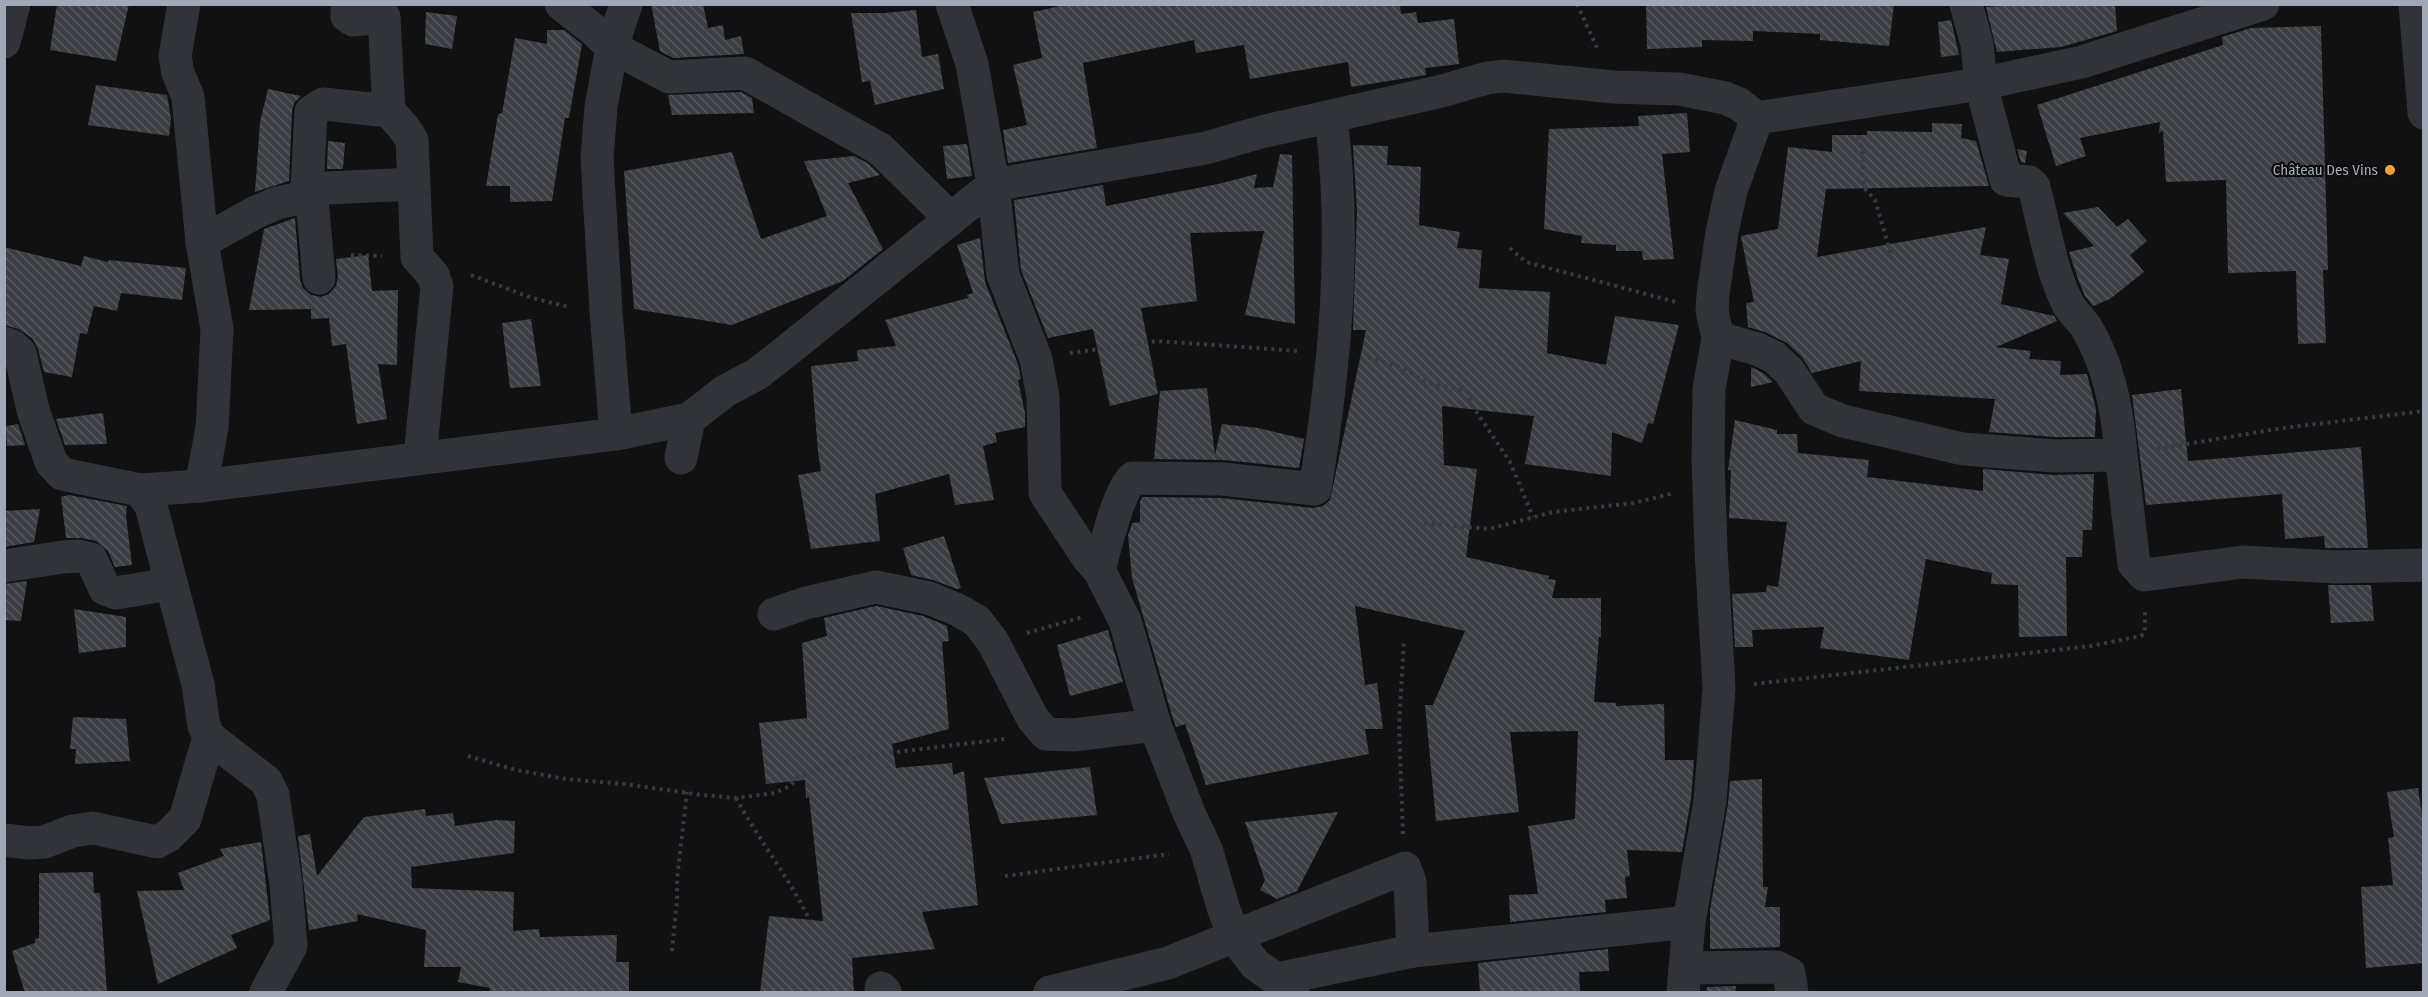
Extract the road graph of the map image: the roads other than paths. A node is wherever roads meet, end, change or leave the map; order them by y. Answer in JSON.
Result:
{"nodes":[{"id":1,"x":14,"y":4,"type":"edge"},
{"id":2,"x":184,"y":4,"type":"edge"},
{"id":3,"x":347,"y":4,"type":"edge"},
{"id":4,"x":561,"y":4,"type":"edge"},
{"id":5,"x":626,"y":4,"type":"edge"},
{"id":6,"x":952,"y":4,"type":"edge"},
{"id":7,"x":1966,"y":4,"type":"edge"},
{"id":8,"x":2263,"y":4,"type":"edge"},
{"id":9,"x":2415,"y":4,"type":"edge"},
{"id":10,"x":391,"y":11,"type":"edge"},
{"id":11,"x":4,"y":42,"type":"edge"},
{"id":12,"x":612,"y":47,"type":"junction"},
{"id":13,"x":1981,"y":84,"type":"junction"},
{"id":14,"x":389,"y":111,"type":"junction"},
{"id":15,"x":2424,"y":113,"type":"edge"},
{"id":16,"x":1331,"y":118,"type":"junction"},
{"id":17,"x":1757,"y":118,"type":"junction"},
{"id":18,"x":412,"y":184,"type":"junction"},
{"id":19,"x":993,"y":185,"type":"junction"},
{"id":20,"x":308,"y":193,"type":"junction"},
{"id":21,"x":951,"y":219,"type":"junction"},
{"id":22,"x":202,"y":242,"type":"junction"},
{"id":23,"x":319,"y":278,"type":"dead end"},
{"id":24,"x":1715,"y":325,"type":"junction"},
{"id":25,"x":4,"y":343,"type":"edge"},
{"id":26,"x":689,"y":419,"type":"junction"},
{"id":27,"x":616,"y":434,"type":"junction"},
{"id":28,"x":2121,"y":455,"type":"junction"},
{"id":29,"x":420,"y":457,"type":"junction"},
{"id":30,"x":681,"y":458,"type":"dead end"},
{"id":31,"x":201,"y":486,"type":"junction"},
{"id":32,"x":140,"y":490,"type":"junction"},
{"id":33,"x":2424,"y":565,"type":"edge"},
{"id":34,"x":4,"y":566,"type":"edge"},
{"id":35,"x":1099,"y":570,"type":"junction"},
{"id":36,"x":170,"y":584,"type":"junction"},
{"id":37,"x":774,"y":614,"type":"dead end"},
{"id":38,"x":1155,"y":725,"type":"junction"},
{"id":39,"x":208,"y":737,"type":"junction"},
{"id":40,"x":4,"y":840,"type":"edge"},
{"id":41,"x":1689,"y":922,"type":"junction"},
{"id":42,"x":1235,"y":938,"type":"junction"},
{"id":43,"x":1413,"y":951,"type":"junction"},
{"id":44,"x":1684,"y":980,"type":"edge"},
{"id":45,"x":1285,"y":986,"type":"edge"},
{"id":46,"x":266,"y":993,"type":"edge"},
{"id":47,"x":1050,"y":993,"type":"edge"},
{"id":48,"x":1792,"y":993,"type":"edge"}],
"edges":[{"from":1,"to":11,"type":"street"},
{"from":2,"to":22,"type":"street"},
{"from":3,"to":10,"type":"street"},
{"from":4,"to":12,"type":"street"},
{"from":5,"to":12,"type":"street"},
{"from":6,"to":19,"type":"street"},
{"from":7,"to":13,"type":"street"},
{"from":8,"to":13,"type":"street"},
{"from":9,"to":15,"type":"street"},
{"from":10,"to":14,"type":"street"},
{"from":12,"to":21,"type":"street"},
{"from":12,"to":27,"type":"street"},
{"from":13,"to":17,"type":"street"},
{"from":13,"to":28,"type":"street"},
{"from":14,"to":18,"type":"street"},
{"from":14,"to":20,"type":"street"},
{"from":16,"to":17,"type":"street"},
{"from":16,"to":19,"type":"street"},
{"from":16,"to":35,"type":"street"},
{"from":17,"to":24,"type":"street"},
{"from":18,"to":20,"type":"street"},
{"from":18,"to":29,"type":"street"},
{"from":19,"to":21,"type":"street"},
{"from":19,"to":35,"type":"street"},
{"from":20,"to":22,"type":"street"},
{"from":20,"to":23,"type":"street"},
{"from":21,"to":26,"type":"street"},
{"from":22,"to":31,"type":"street"},
{"from":24,"to":28,"type":"street"},
{"from":24,"to":41,"type":"street"},
{"from":25,"to":32,"type":"street"},
{"from":26,"to":27,"type":"street"},
{"from":26,"to":30,"type":"street"},
{"from":27,"to":29,"type":"street"},
{"from":28,"to":33,"type":"street"},
{"from":29,"to":31,"type":"street"},
{"from":31,"to":32,"type":"street"},
{"from":32,"to":36,"type":"street"},
{"from":34,"to":36,"type":"street"},
{"from":35,"to":38,"type":"street"},
{"from":36,"to":39,"type":"street"},
{"from":37,"to":38,"type":"street"},
{"from":38,"to":42,"type":"street"},
{"from":39,"to":40,"type":"street"},
{"from":39,"to":46,"type":"street"},
{"from":41,"to":43,"type":"street"},
{"from":41,"to":44,"type":"street"},
{"from":42,"to":43,"type":"street"},
{"from":42,"to":45,"type":"street"},
{"from":42,"to":47,"type":"street"},
{"from":43,"to":45,"type":"street"},
{"from":44,"to":48,"type":"street"}]}
